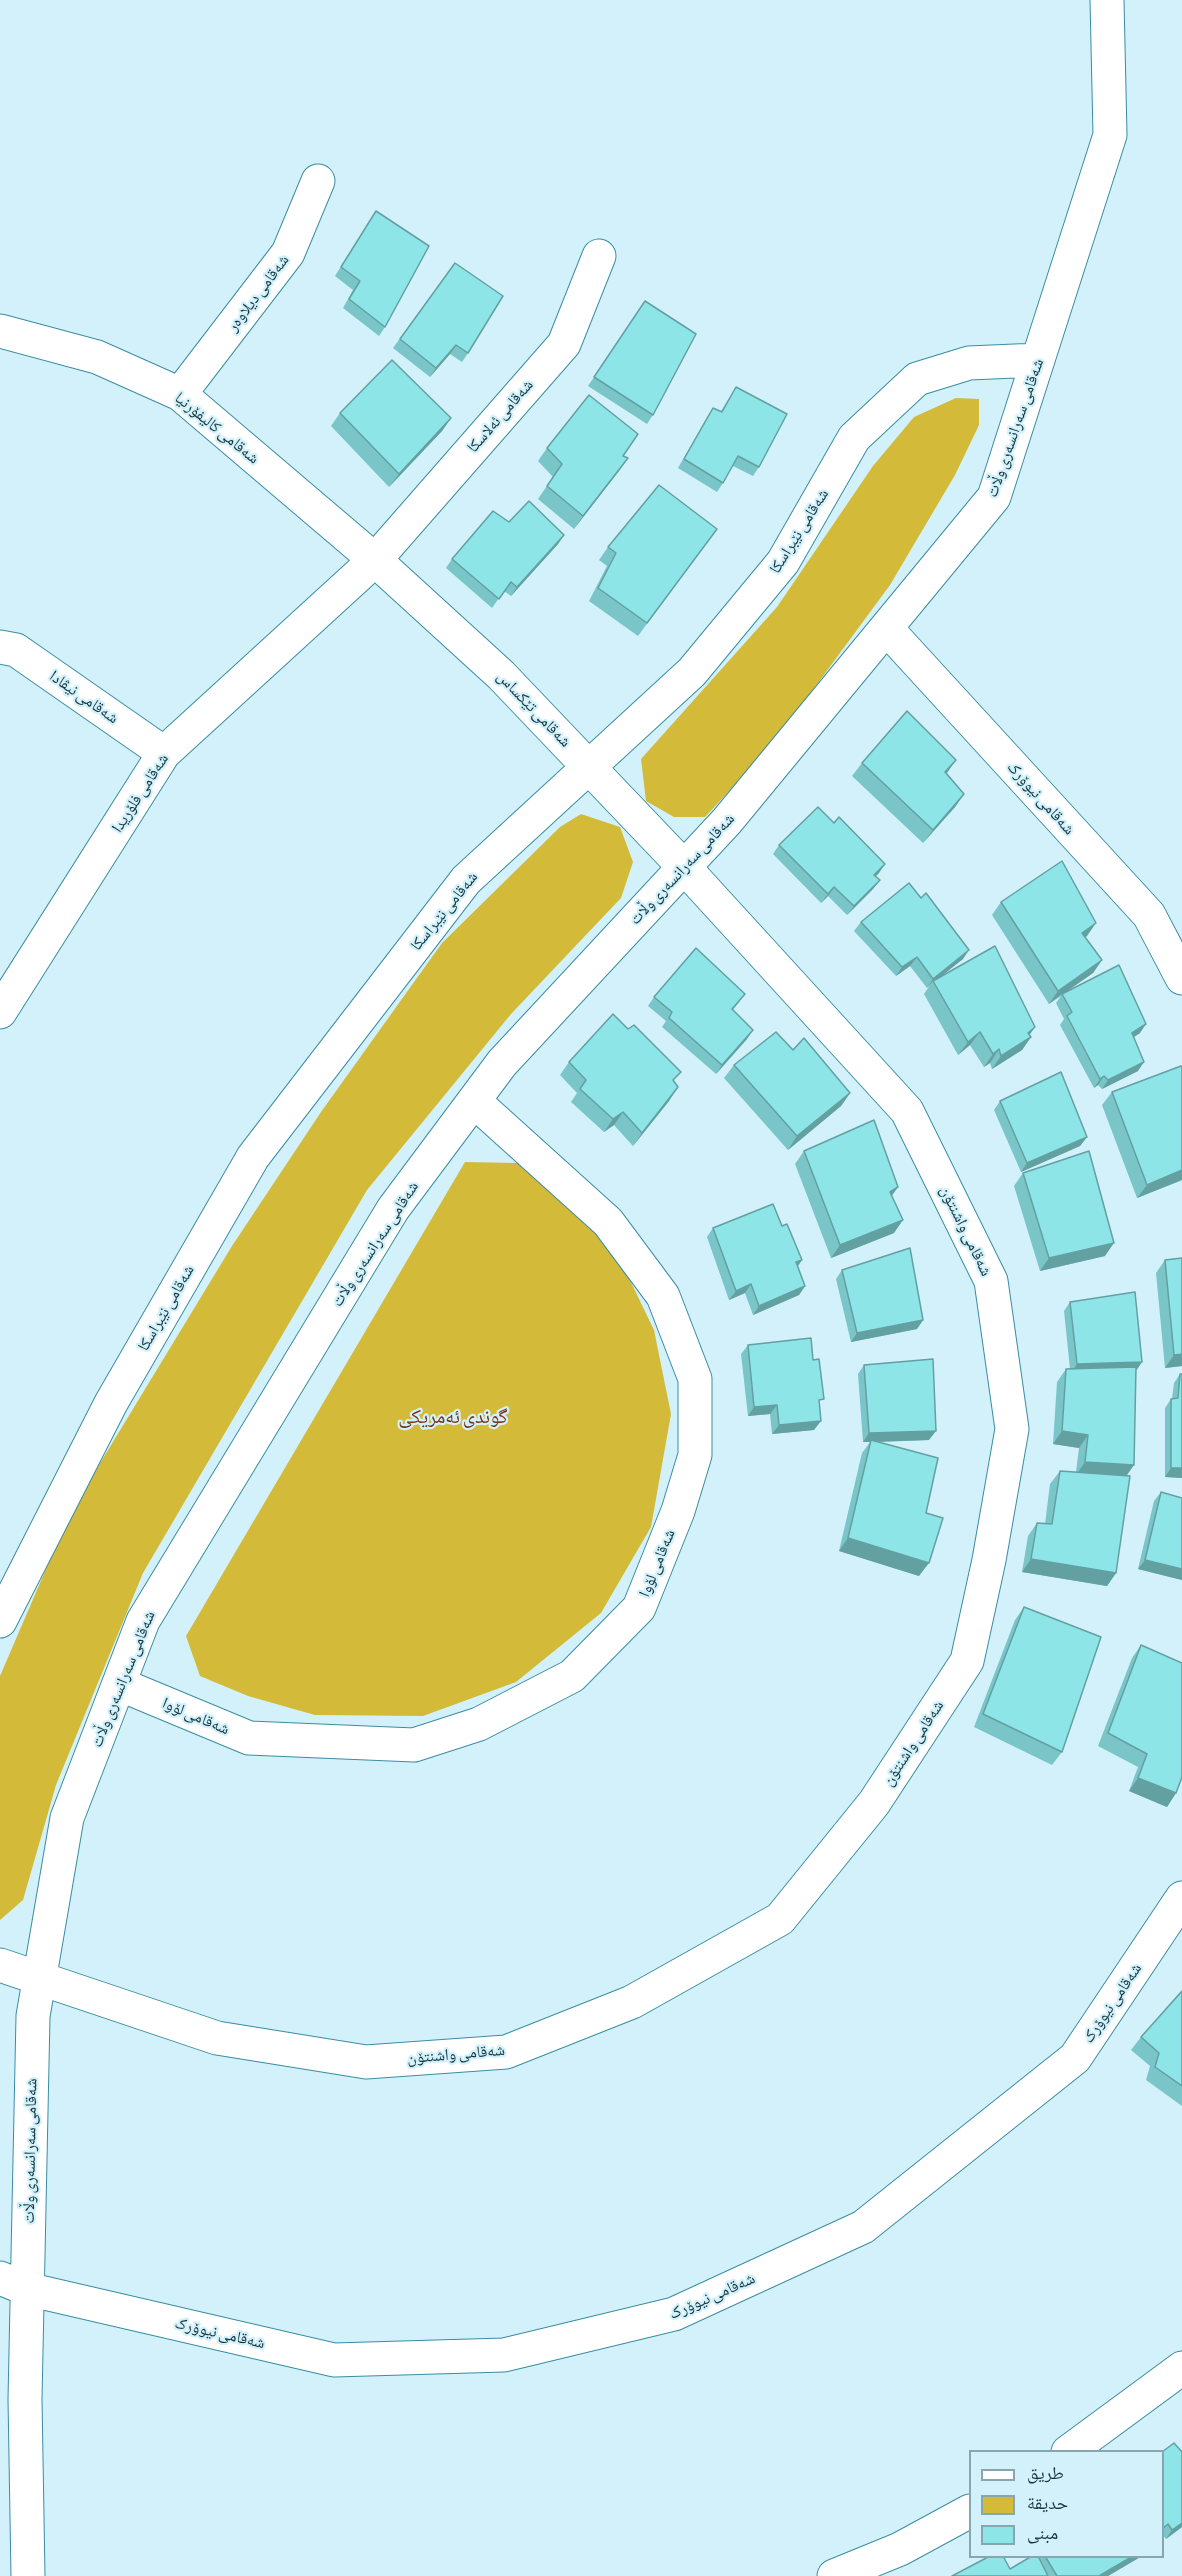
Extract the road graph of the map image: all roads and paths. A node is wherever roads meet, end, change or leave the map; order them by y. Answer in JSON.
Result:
{"nodes":[{"id":1,"x":1107,"y":0,"type":"edge"},
{"id":2,"x":318,"y":181,"type":"dead end"},
{"id":3,"x":599,"y":256,"type":"dead end"},
{"id":4,"x":0,"y":331,"type":"edge"},
{"id":5,"x":1038,"y":360,"type":"junction"},
{"id":6,"x":180,"y":394,"type":"junction"},
{"id":7,"x":375,"y":560,"type":"junction"},
{"id":8,"x":886,"y":628,"type":"junction"},
{"id":9,"x":0,"y":647,"type":"edge"},
{"id":10,"x":164,"y":753,"type":"junction"},
{"id":11,"x":589,"y":767,"type":"junction"},
{"id":12,"x":684,"y":867,"type":"junction"},
{"id":13,"x":1173,"y":940,"type":"edge"},
{"id":14,"x":1182,"y":978,"type":"edge"},
{"id":15,"x":2,"y":1006,"type":"edge"},
{"id":16,"x":474,"y":1101,"type":"junction"},
{"id":17,"x":0,"y":1621,"type":"edge"},
{"id":18,"x":119,"y":1684,"type":"junction"},
{"id":19,"x":1182,"y":1898,"type":"edge"},
{"id":20,"x":0,"y":1965,"type":"edge"},
{"id":21,"x":40,"y":1979,"type":"junction"},
{"id":22,"x":14,"y":2284,"type":"edge"},
{"id":23,"x":1182,"y":2368,"type":"edge"},
{"id":24,"x":1069,"y":2450,"type":"edge"},
{"id":25,"x":969,"y":2512,"type":"edge"},
{"id":26,"x":28,"y":2576,"type":"edge"},
{"id":27,"x":834,"y":2576,"type":"edge"}],
"edges":[{"from":1,"to":5,"type":"street","name":"شەقامی سەرانسەری وڵات"},
{"from":2,"to":6,"type":"street","name":"شەقامی دیلاوەر"},
{"from":3,"to":7,"type":"street","name":"شەقامی ئەلاسکا"},
{"from":4,"to":6,"type":"street","name":"شەقامی کالیفۆرنیا"},
{"from":5,"to":8,"type":"street","name":"شەقامی سەرانسەری وڵات"},
{"from":5,"to":11,"type":"street","name":"شەقامی نێبراسکا"},
{"from":6,"to":7,"type":"street","name":"شەقامی کالیفۆرنیا"},
{"from":7,"to":10,"type":"street","name":"شەقامی فلۆریدا"},
{"from":7,"to":11,"type":"street","name":"شەقامی تێکساس"},
{"from":8,"to":12,"type":"street","name":"شەقامی سەرانسەری وڵات"},
{"from":8,"to":13,"type":"street","name":"شەقامی نیوۆرک"},
{"from":9,"to":10,"type":"street","name":"شەقامی نیڤادا"},
{"from":10,"to":15,"type":"street","name":"شەقامی فلۆریدا"},
{"from":11,"to":12,"type":"street","name":"شەقامی تێکساس"},
{"from":11,"to":17,"type":"street","name":"شەقامی نێبراسکا"},
{"from":12,"to":16,"type":"street","name":"شەقامی سەرانسەری وڵات"},
{"from":12,"to":21,"type":"street","name":"شەقامی واشنتۆن"},
{"from":13,"to":14,"type":"street","name":"شەقامی نیوۆرک"},
{"from":16,"to":18,"type":"street","name":"شەقامی سەرانسەری وڵات"},
{"from":16,"to":18,"type":"street","name":"شەقامی لۆوا"},
{"from":18,"to":21,"type":"street","name":"شەقامی سەرانسەری وڵات"},
{"from":19,"to":22,"type":"street","name":"شەقامی نیوۆرک"},
{"from":20,"to":21,"type":"street"},
{"from":21,"to":22,"type":"street","name":"شەقامی سەرانسەری وڵات"},
{"from":22,"to":26,"type":"street","name":"شەقامی سەرانسەری وڵات"},
{"from":23,"to":24,"type":"street"},
{"from":25,"to":27,"type":"street"}]}
